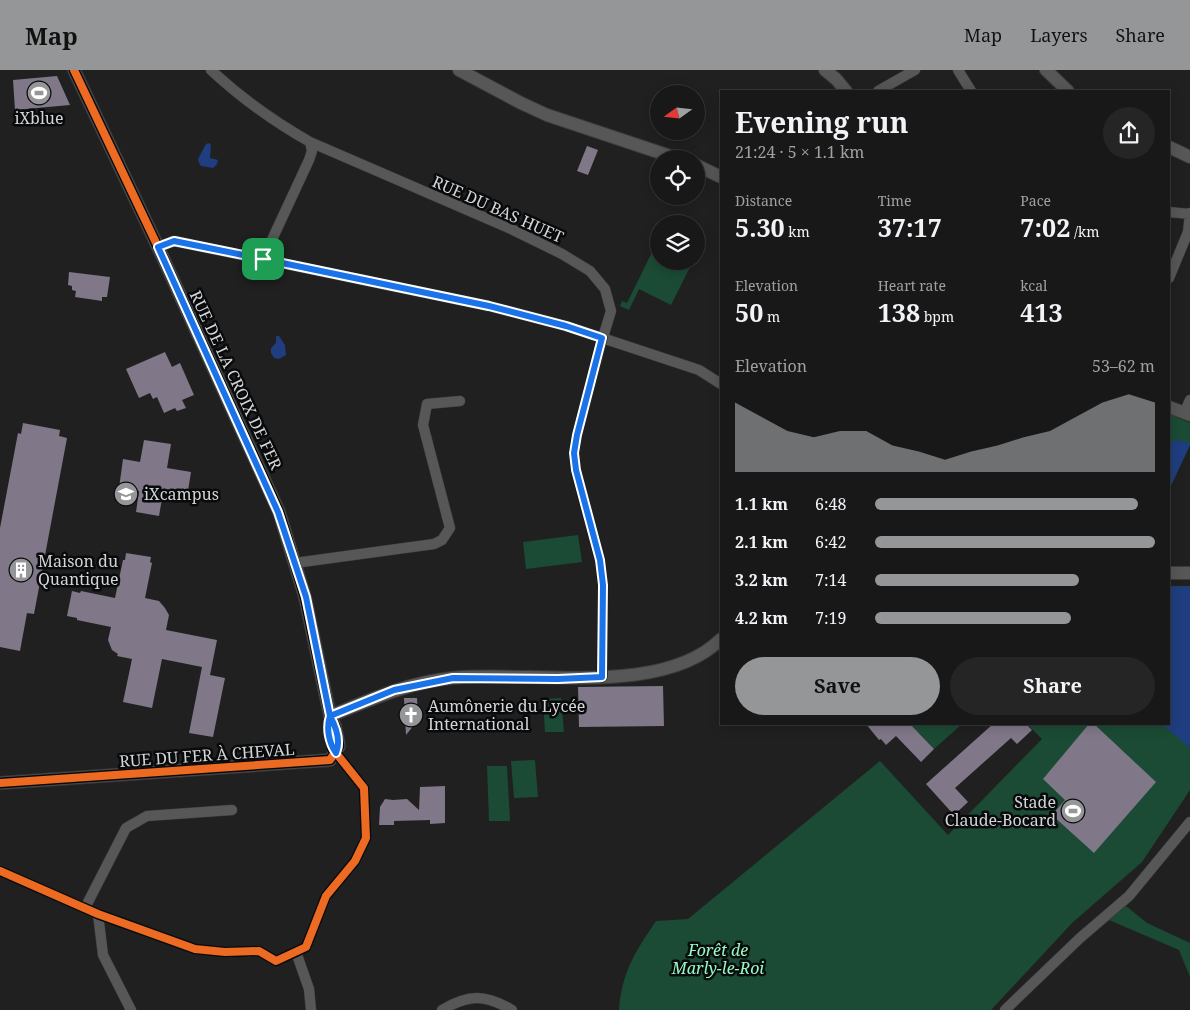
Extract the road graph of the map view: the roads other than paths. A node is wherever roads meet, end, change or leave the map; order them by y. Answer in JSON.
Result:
{"nodes":[{"id":1,"x":74,"y":70,"type":"edge"},
{"id":2,"x":211,"y":70,"type":"edge"},
{"id":3,"x":459,"y":70,"type":"edge"},
{"id":4,"x":825,"y":70,"type":"edge"},
{"id":5,"x":915,"y":70,"type":"edge"},
{"id":6,"x":958,"y":70,"type":"edge"},
{"id":7,"x":1046,"y":70,"type":"edge"},
{"id":8,"x":845,"y":90,"type":"edge"},
{"id":9,"x":880,"y":90,"type":"edge"},
{"id":10,"x":970,"y":90,"type":"edge"},
{"id":11,"x":1067,"y":90,"type":"edge"},
{"id":12,"x":310,"y":142,"type":"junction"},
{"id":13,"x":1170,"y":147,"type":"edge"},
{"id":14,"x":653,"y":150,"type":"edge"},
{"id":15,"x":1190,"y":156,"type":"edge"},
{"id":16,"x":705,"y":169,"type":"edge"},
{"id":17,"x":720,"y":176,"type":"edge"},
{"id":18,"x":1170,"y":212,"type":"edge"},
{"id":19,"x":1190,"y":214,"type":"edge"},
{"id":20,"x":158,"y":247,"type":"junction"},
{"id":21,"x":263,"y":259,"type":"junction"},
{"id":22,"x":1170,"y":276,"type":"edge"},
{"id":23,"x":602,"y":338,"type":"junction"},
{"id":24,"x":720,"y":383,"type":"edge"},
{"id":25,"x":1190,"y":400,"type":"edge"},
{"id":26,"x":460,"y":401,"type":"dead end"},
{"id":27,"x":1170,"y":407,"type":"edge"},
{"id":28,"x":1187,"y":414,"type":"edge"},
{"id":29,"x":295,"y":564,"type":"junction"},
{"id":30,"x":1170,"y":573,"type":"edge"},
{"id":31,"x":1190,"y":573,"type":"edge"},
{"id":32,"x":720,"y":640,"type":"edge"},
{"id":33,"x":602,"y":677,"type":"junction"},
{"id":34,"x":330,"y":716,"type":"junction"},
{"id":35,"x":336,"y":753,"type":"junction"},
{"id":36,"x":0,"y":783,"type":"edge"},
{"id":37,"x":232,"y":810,"type":"dead end"},
{"id":38,"x":1190,"y":822,"type":"edge"},
{"id":39,"x":0,"y":870,"type":"edge"},
{"id":40,"x":85,"y":908,"type":"junction"},
{"id":41,"x":98,"y":914,"type":"junction"},
{"id":42,"x":296,"y":952,"type":"junction"},
{"id":43,"x":131,"y":1010,"type":"edge"},
{"id":44,"x":311,"y":1010,"type":"edge"},
{"id":45,"x":442,"y":1010,"type":"edge"},
{"id":46,"x":512,"y":1010,"type":"edge"},
{"id":47,"x":1005,"y":1010,"type":"edge"}],
"edges":[{"from":1,"to":20,"type":"street","name":"RUE DE LA CROIX DE FER"},
{"from":2,"to":12,"type":"street","name":"RUE DU BAS HUET"},
{"from":3,"to":14,"type":"street"},
{"from":4,"to":8,"type":"street"},
{"from":5,"to":9,"type":"street"},
{"from":6,"to":10,"type":"street"},
{"from":7,"to":11,"type":"street"},
{"from":12,"to":21,"type":"street"},
{"from":12,"to":23,"type":"street","name":"RUE DU BAS HUET"},
{"from":13,"to":15,"type":"street"},
{"from":16,"to":17,"type":"street"},
{"from":18,"to":19,"type":"street"},
{"from":19,"to":22,"type":"street"},
{"from":20,"to":21,"type":"street"},
{"from":20,"to":29,"type":"street","name":"RUE DE LA CROIX DE FER"},
{"from":21,"to":23,"type":"street"},
{"from":23,"to":24,"type":"street"},
{"from":23,"to":33,"type":"street","name":"RUE DU BAS HUET"},
{"from":25,"to":28,"type":"street"},
{"from":26,"to":29,"type":"street"},
{"from":27,"to":28,"type":"street"},
{"from":29,"to":34,"type":"street","name":"RUE DE LA CROIX DE FER"},
{"from":30,"to":31,"type":"street"},
{"from":32,"to":33,"type":"street"},
{"from":33,"to":34,"type":"street"},
{"from":34,"to":35,"type":"street","name":"RUE DE LA CROIX DE FER"},
{"from":35,"to":36,"type":"street","name":"RUE DU FER À CHEVAL"},
{"from":35,"to":42,"type":"street"},
{"from":37,"to":40,"type":"street"},
{"from":38,"to":47,"type":"street"},
{"from":39,"to":40,"type":"street"},
{"from":40,"to":41,"type":"street"},
{"from":41,"to":42,"type":"street"},
{"from":41,"to":43,"type":"street"},
{"from":42,"to":44,"type":"street"},
{"from":45,"to":46,"type":"street"}]}
